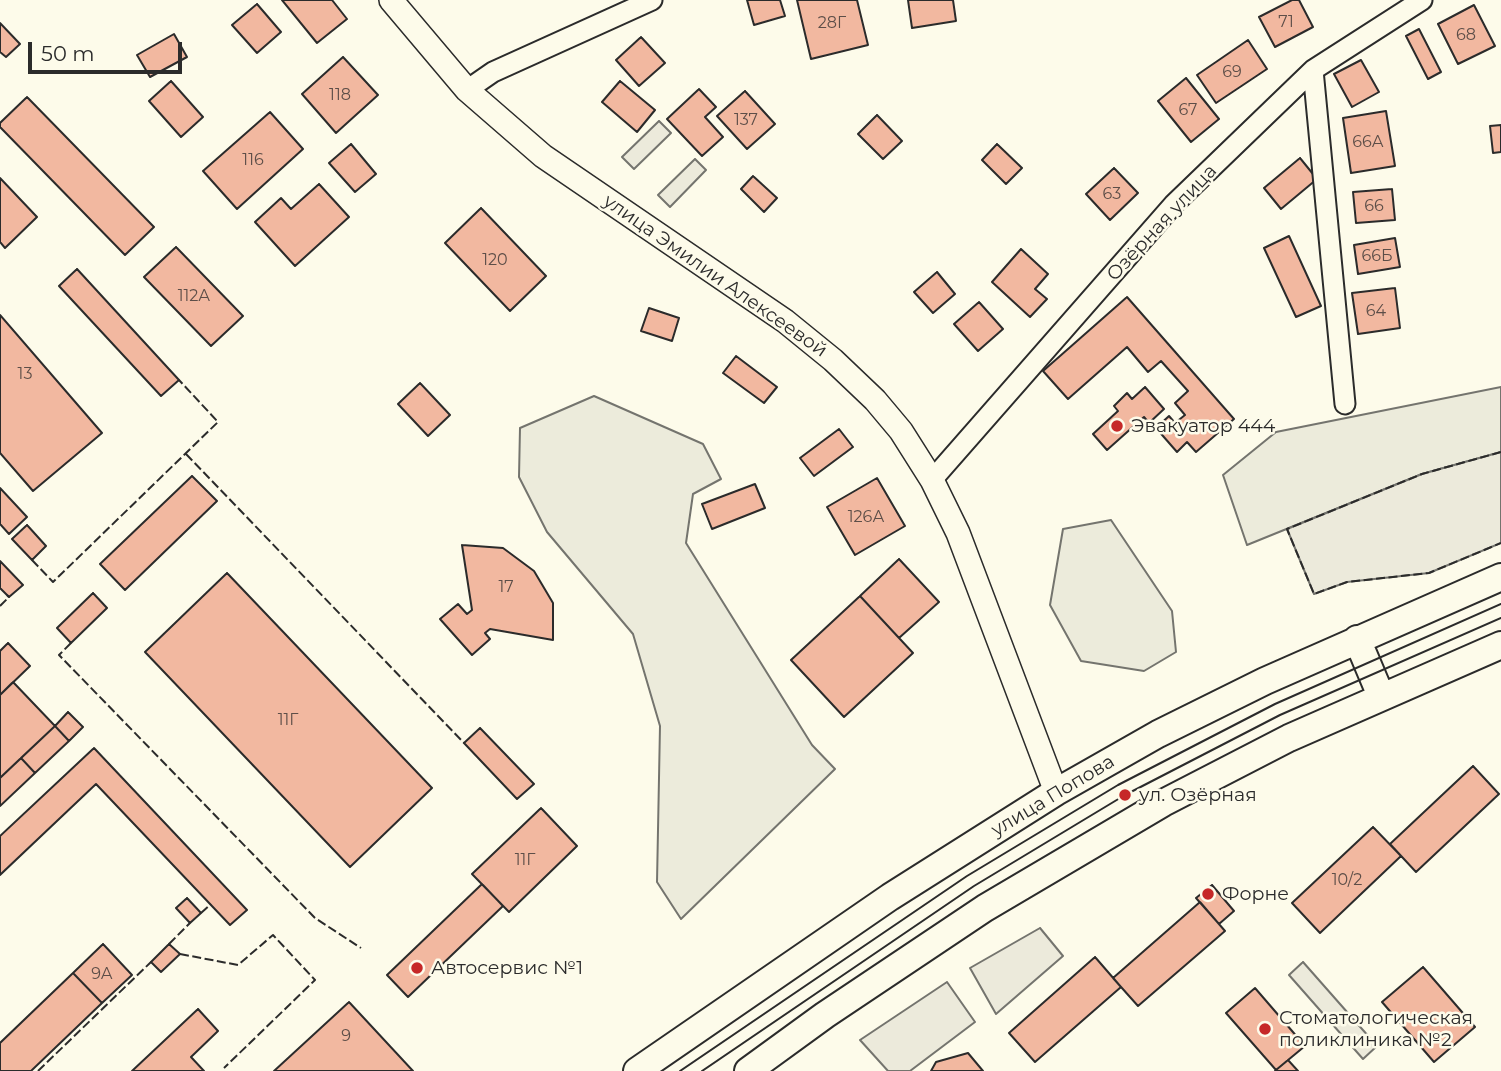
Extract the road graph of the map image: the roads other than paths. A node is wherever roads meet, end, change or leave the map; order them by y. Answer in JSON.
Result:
{"nodes":[{"id":1,"x":391,"y":0,"type":"edge"},
{"id":2,"x":652,"y":0,"type":"edge"},
{"id":3,"x":1422,"y":0,"type":"edge"},
{"id":4,"x":1314,"y":70,"type":"junction"},
{"id":5,"x":467,"y":90,"type":"junction"},
{"id":6,"x":1345,"y":404,"type":"dead end"},
{"id":7,"x":932,"y":480,"type":"junction"},
{"id":8,"x":1501,"y":577,"type":"edge"},
{"id":9,"x":1357,"y":639,"type":"junction"},
{"id":10,"x":1501,"y":645,"type":"edge"},
{"id":11,"x":1381,"y":696,"type":"junction"},
{"id":12,"x":1056,"y":793,"type":"junction"},
{"id":13,"x":637,"y":1071,"type":"edge"},
{"id":14,"x":748,"y":1071,"type":"edge"}],
"edges":[{"from":1,"to":5,"type":"street","name":"улица Эмилии Алексеевой"},
{"from":2,"to":5,"type":"street"},
{"from":3,"to":4,"type":"street","name":"Озёрная улица"},
{"from":4,"to":6,"type":"street"},
{"from":4,"to":7,"type":"street","name":"Озёрная улица"},
{"from":5,"to":7,"type":"street","name":"улица Эмилии Алексеевой"},
{"from":7,"to":12,"type":"street","name":"улица Эмилии Алексеевой"},
{"from":8,"to":9,"type":"main road","name":"улица Попова"},
{"from":9,"to":11,"type":"main road"},
{"from":9,"to":12,"type":"main road","name":"улица Попова"},
{"from":10,"to":11,"type":"main road"},
{"from":11,"to":14,"type":"main road"},
{"from":12,"to":13,"type":"main road","name":"улица Попова"}]}
